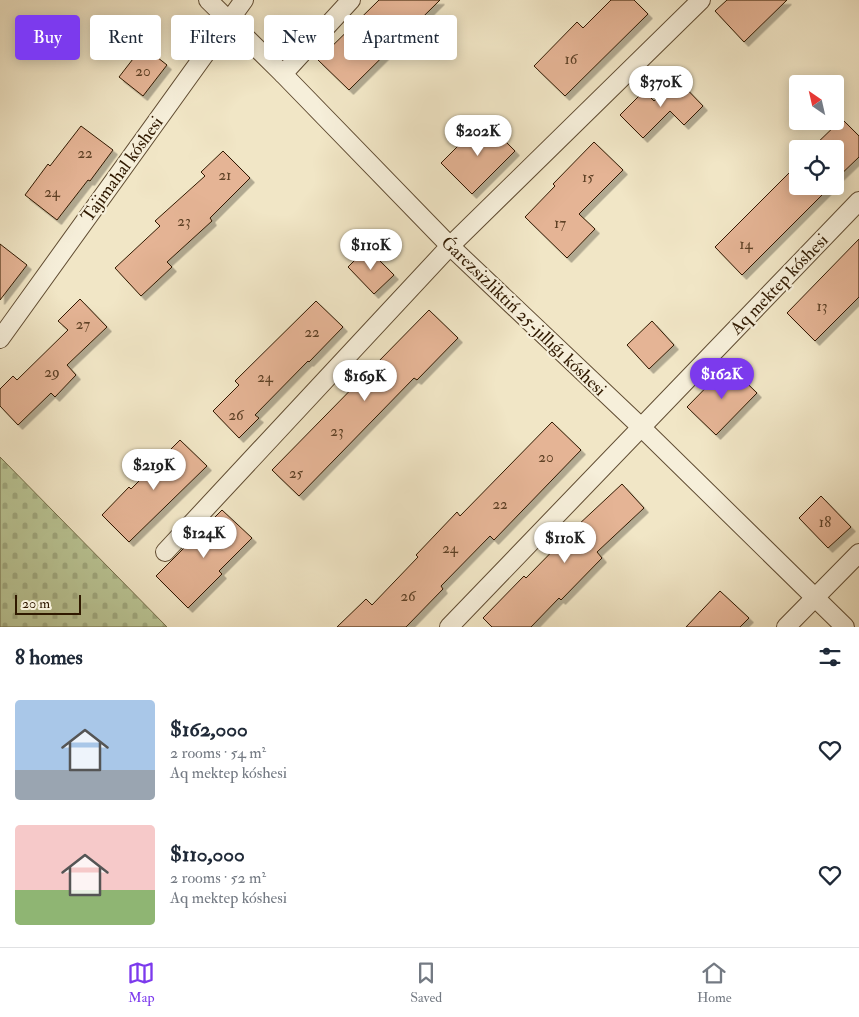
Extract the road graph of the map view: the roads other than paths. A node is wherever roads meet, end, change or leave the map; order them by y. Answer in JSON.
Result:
{"nodes":[{"id":1,"x":208,"y":0,"type":"edge"},
{"id":2,"x":244,"y":0,"type":"edge"},
{"id":3,"x":351,"y":0,"type":"edge"},
{"id":4,"x":701,"y":0,"type":"edge"},
{"id":5,"x":222,"y":15,"type":"edge"},
{"id":6,"x":233,"y":15,"type":"edge"},
{"id":7,"x":254,"y":46,"type":"edge"},
{"id":8,"x":200,"y":60,"type":"edge"},
{"id":9,"x":283,"y":74,"type":"junction"},
{"id":10,"x":859,"y":201,"type":"edge"},
{"id":11,"x":450,"y":246,"type":"junction"},
{"id":12,"x":0,"y":339,"type":"edge"},
{"id":13,"x":641,"y":428,"type":"junction"},
{"id":14,"x":165,"y":552,"type":"dead end"},
{"id":15,"x":859,"y":553,"type":"edge"},
{"id":16,"x":815,"y":597,"type":"junction"},
{"id":17,"x":449,"y":627,"type":"edge"},
{"id":18,"x":786,"y":627,"type":"edge"},
{"id":19,"x":845,"y":627,"type":"edge"}],
"edges":[{"from":1,"to":5,"type":"street","name":"Ǵarezsizliktiń 25-jıllıǵı kóshesi"},
{"from":2,"to":6,"type":"street","name":"Tajimahal kóshesi"},
{"from":3,"to":9,"type":"street"},
{"from":4,"to":11,"type":"street"},
{"from":7,"to":9,"type":"street","name":"Ǵarezsizliktiń 25-jıllıǵı kóshesi"},
{"from":8,"to":12,"type":"street","name":"Tajimahal kóshesi"},
{"from":9,"to":11,"type":"street","name":"Ǵarezsizliktiń 25-jıllıǵı kóshesi"},
{"from":10,"to":13,"type":"street","name":"Aq mektep kóshesi"},
{"from":11,"to":13,"type":"street","name":"Ǵarezsizliktiń 25-jıllıǵı kóshesi"},
{"from":11,"to":14,"type":"street"},
{"from":13,"to":16,"type":"street","name":"Ǵarezsizliktiń 25-jıllıǵı kóshesi"},
{"from":13,"to":17,"type":"street","name":"Aq mektep kóshesi"},
{"from":15,"to":16,"type":"street"},
{"from":16,"to":18,"type":"street"},
{"from":16,"to":19,"type":"street","name":"Ǵarezsizliktiń 25-jıllıǵı kóshesi"}]}
